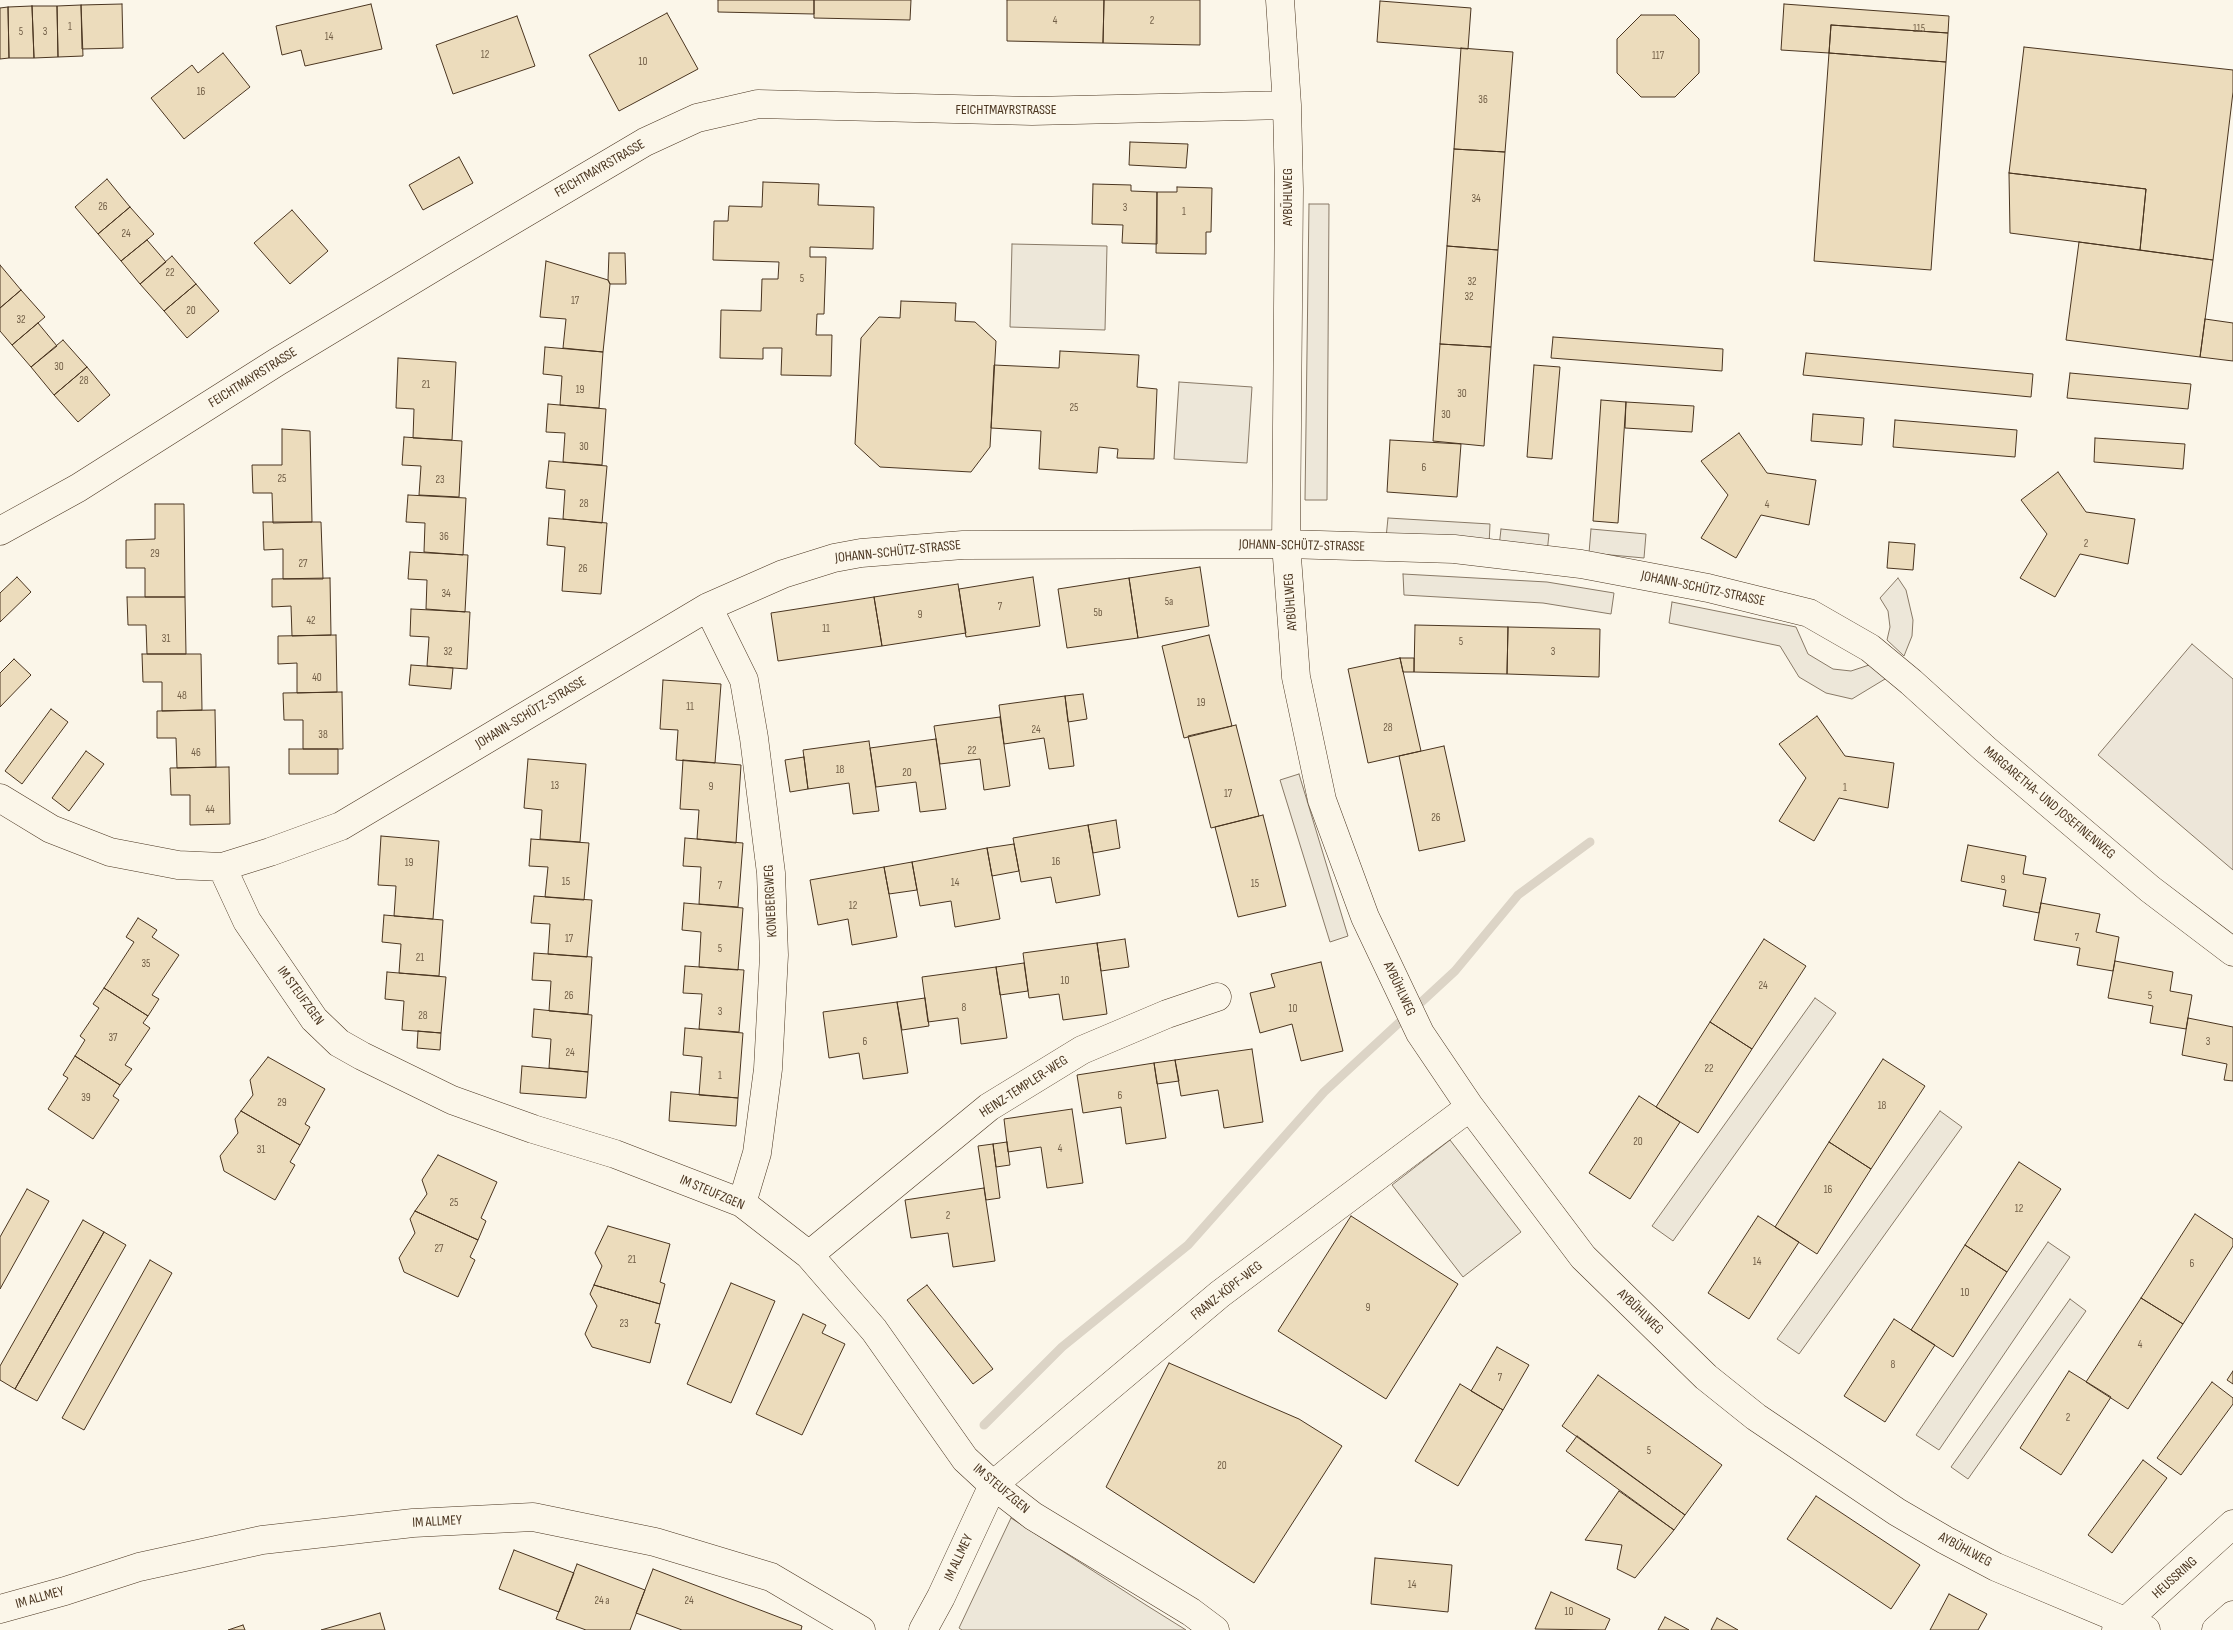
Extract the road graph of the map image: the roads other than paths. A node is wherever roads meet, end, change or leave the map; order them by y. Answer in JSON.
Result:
{"nodes":[{"id":1,"x":1280,"y":0,"type":"edge"},
{"id":2,"x":1287,"y":105,"type":"junction"},
{"id":3,"x":0,"y":531,"type":"edge"},
{"id":4,"x":1286,"y":544,"type":"junction"},
{"id":5,"x":708,"y":607,"type":"junction"},
{"id":6,"x":1870,"y":648,"type":"joint"},
{"id":7,"x":0,"y":798,"type":"edge"},
{"id":8,"x":222,"y":867,"type":"junction"},
{"id":9,"x":2233,"y":952,"type":"edge"},
{"id":10,"x":1217,"y":997,"type":"dead end"},
{"id":11,"x":1470,"y":1107,"type":"junction"},
{"id":12,"x":742,"y":1203,"type":"junction"},
{"id":13,"x":809,"y":1255,"type":"junction"},
{"id":14,"x":993,"y":1485,"type":"junction"},
{"id":15,"x":2233,"y":1524,"type":"edge"},
{"id":16,"x":0,"y":1609,"type":"edge"},
{"id":17,"x":2233,"y":1615,"type":"edge"},
{"id":18,"x":2130,"y":1627,"type":"edge"},
{"id":19,"x":861,"y":1630,"type":"edge"},
{"id":20,"x":923,"y":1630,"type":"edge"},
{"id":21,"x":1215,"y":1630,"type":"edge"},
{"id":22,"x":2216,"y":1630,"type":"edge"}],
"edges":[{"from":1,"to":2,"type":"street","name":"AYBÜHLWEG"},
{"from":2,"to":3,"type":"street","name":"FEICHTMAYRSTRASSE"},
{"from":2,"to":4,"type":"street","name":"AYBÜHLWEG"},
{"from":4,"to":5,"type":"street","name":"JOHANN-SCHÜTZ-STRASSE"},
{"from":4,"to":6,"type":"street","name":"JOHANN-SCHÜTZ-STRASSE"},
{"from":4,"to":11,"type":"street","name":"AYBÜHLWEG"},
{"from":5,"to":8,"type":"street","name":"JOHANN-SCHÜTZ-STRASSE"},
{"from":5,"to":12,"type":"street","name":"KONEBERGWEG"},
{"from":6,"to":9,"type":"street","name":"MARGARETHA- UND JOSEFINENWEG"},
{"from":7,"to":8,"type":"street","name":"JOHANN-SCHÜTZ-STRASSE"},
{"from":8,"to":12,"type":"street","name":"IM STEUFZGEN"},
{"from":10,"to":13,"type":"street","name":"HEINZ-TEMPLER-WEG"},
{"from":11,"to":14,"type":"street","name":"FRANZ-KÖPF-WEG"},
{"from":11,"to":18,"type":"street","name":"AYBÜHLWEG"},
{"from":12,"to":13,"type":"street","name":"IM STEUFZGEN"},
{"from":13,"to":14,"type":"street","name":"IM STEUFZGEN"},
{"from":14,"to":20,"type":"street","name":"IM ALLMEY"},
{"from":14,"to":21,"type":"street","name":"IM STEUFZGEN"},
{"from":15,"to":18,"type":"street","name":"HEUSSRING"},
{"from":16,"to":19,"type":"street","name":"IM ALLMEY"},
{"from":17,"to":22,"type":"street"}]}
